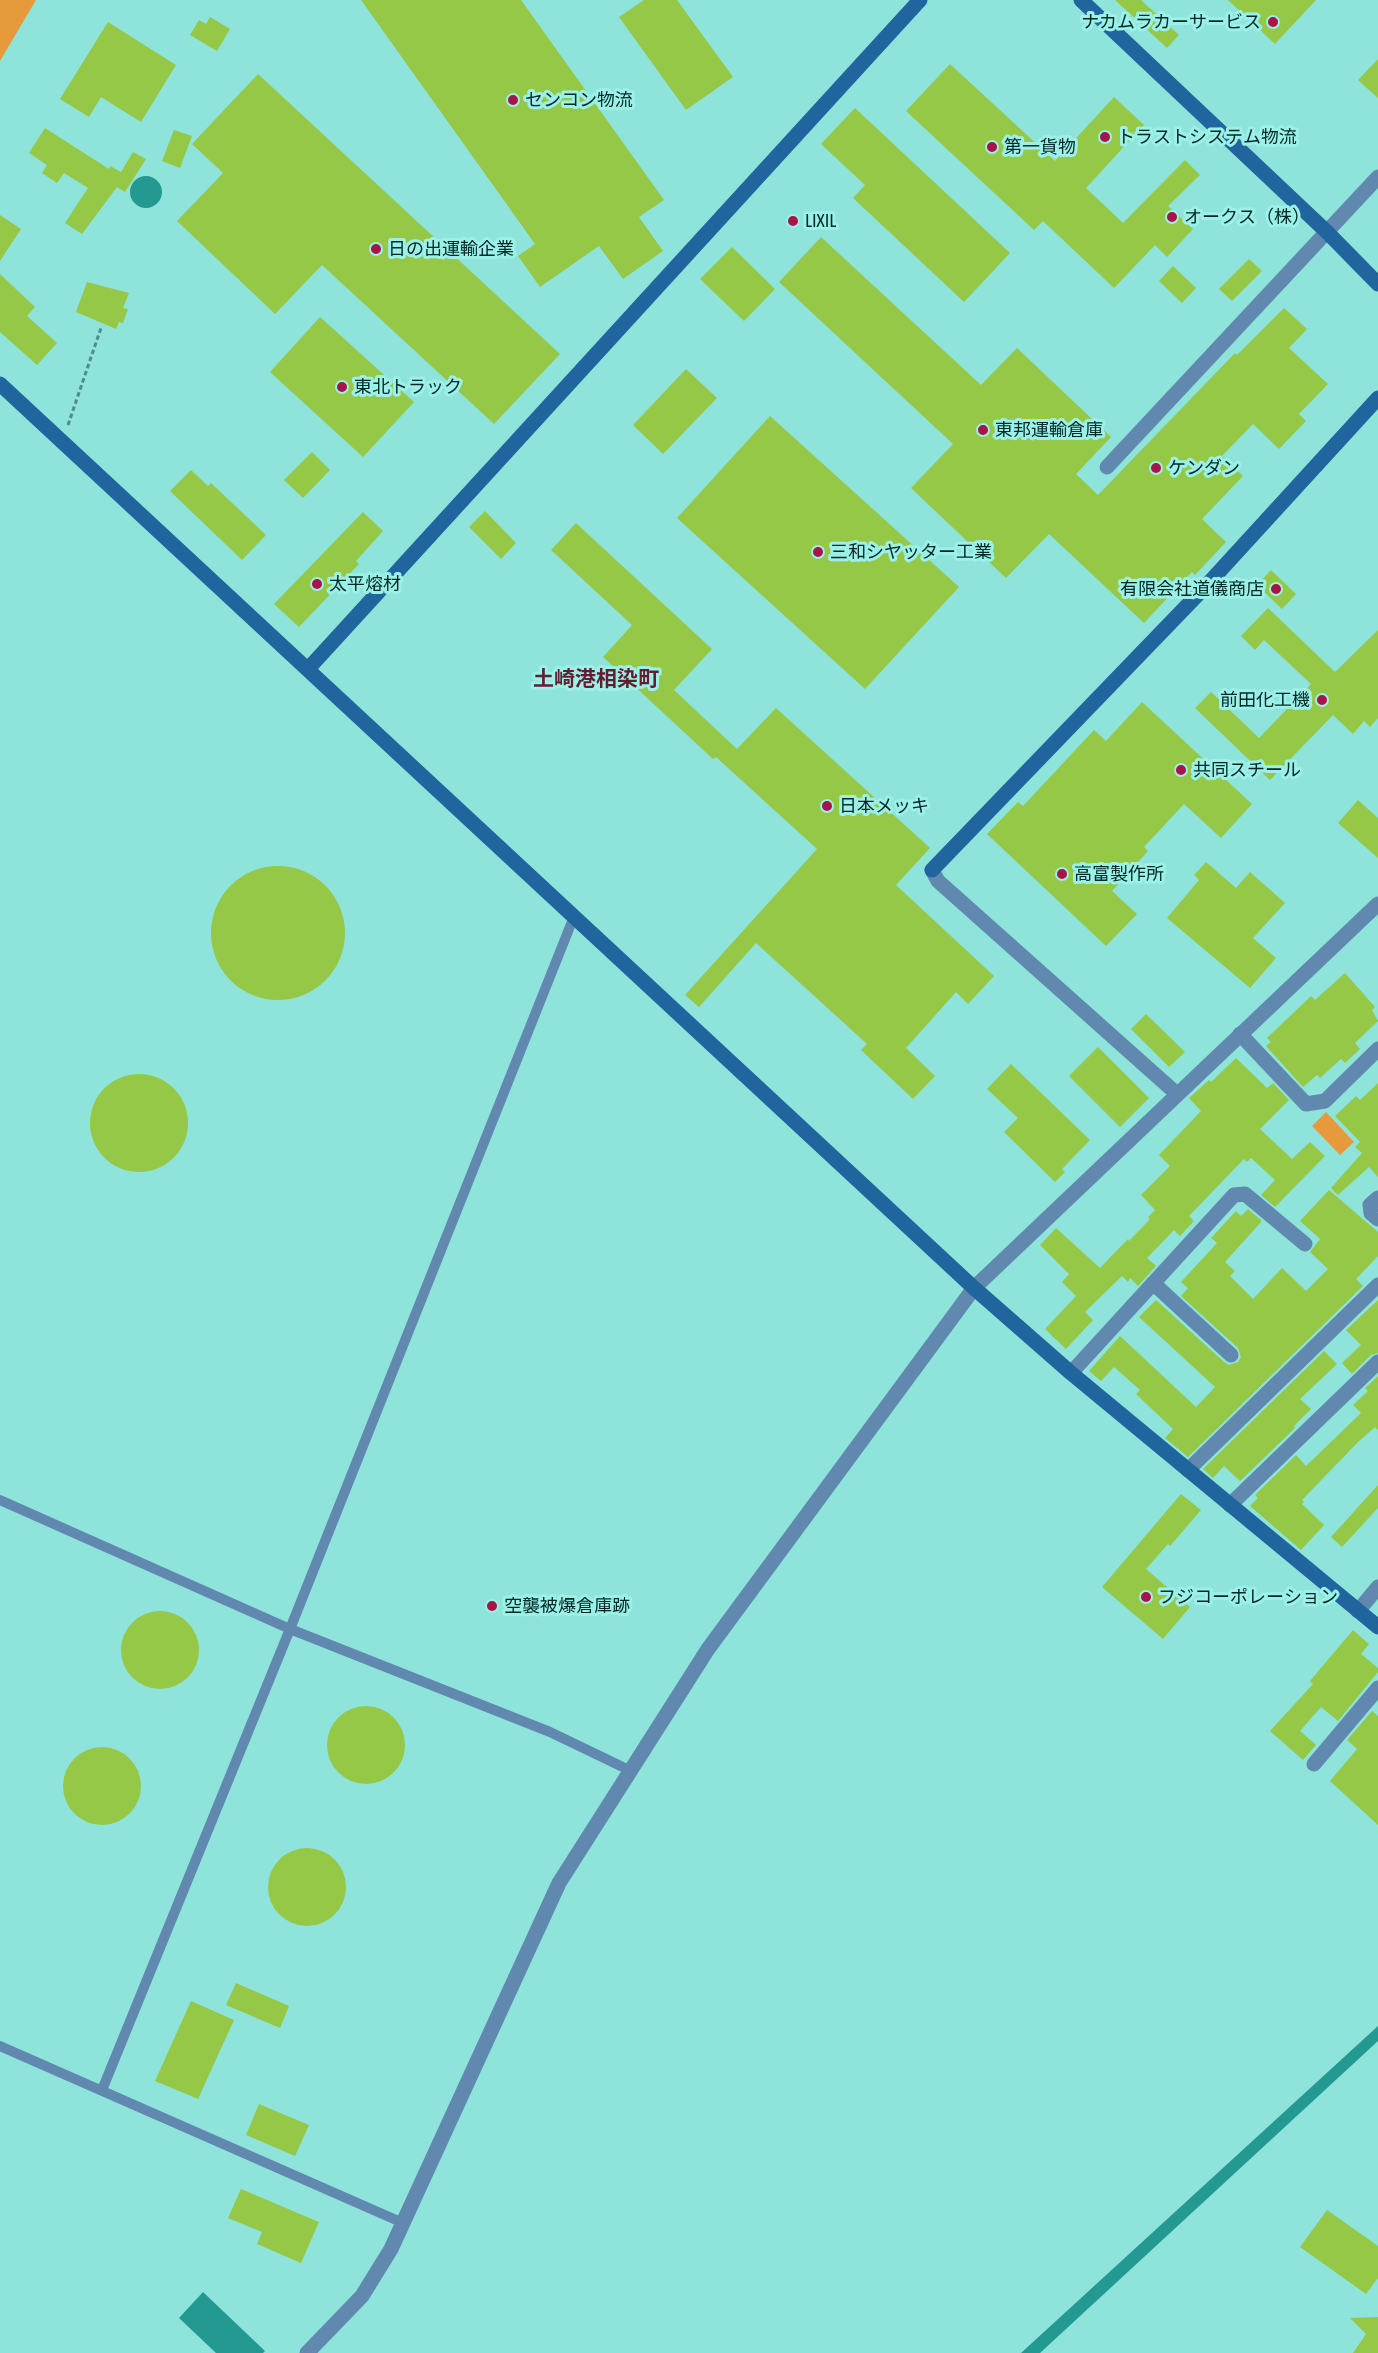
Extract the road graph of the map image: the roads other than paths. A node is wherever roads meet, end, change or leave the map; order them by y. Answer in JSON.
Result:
{"nodes":[{"id":1,"x":920,"y":0,"type":"edge"},
{"id":2,"x":1081,"y":0,"type":"edge"},
{"id":3,"x":1378,"y":177,"type":"edge"},
{"id":4,"x":1328,"y":233,"type":"junction"},
{"id":5,"x":1378,"y":284,"type":"edge"},
{"id":6,"x":0,"y":384,"type":"edge"},
{"id":7,"x":1378,"y":398,"type":"edge"},
{"id":8,"x":1107,"y":467,"type":"dead end"},
{"id":9,"x":308,"y":669,"type":"junction"},
{"id":10,"x":1376,"y":911,"type":"edge"},
{"id":11,"x":573,"y":919,"type":"junction"},
{"id":12,"x":1240,"y":1034,"type":"junction"},
{"id":13,"x":1378,"y":1049,"type":"edge"},
{"id":14,"x":1177,"y":1094,"type":"junction"},
{"id":15,"x":1378,"y":1198,"type":"edge"},
{"id":16,"x":1378,"y":1219,"type":"edge"},
{"id":17,"x":1305,"y":1244,"type":"dead end"},
{"id":18,"x":1153,"y":1282,"type":"junction"},
{"id":19,"x":1378,"y":1285,"type":"edge"},
{"id":20,"x":974,"y":1288,"type":"junction"},
{"id":21,"x":1231,"y":1355,"type":"dead end"},
{"id":22,"x":1378,"y":1362,"type":"edge"},
{"id":23,"x":1071,"y":1373,"type":"junction"},
{"id":24,"x":1188,"y":1470,"type":"junction"},
{"id":25,"x":0,"y":1500,"type":"edge"},
{"id":26,"x":1230,"y":1505,"type":"junction"},
{"id":27,"x":1378,"y":1587,"type":"edge"},
{"id":28,"x":1358,"y":1611,"type":"junction"},
{"id":29,"x":1378,"y":1627,"type":"edge"},
{"id":30,"x":290,"y":1629,"type":"junction"},
{"id":31,"x":1378,"y":1688,"type":"edge"},
{"id":32,"x":1314,"y":1764,"type":"dead end"},
{"id":33,"x":629,"y":1770,"type":"junction"},
{"id":34,"x":0,"y":2046,"type":"edge"},
{"id":35,"x":102,"y":2090,"type":"junction"},
{"id":36,"x":403,"y":2223,"type":"junction"},
{"id":37,"x":307,"y":2353,"type":"edge"}],
"edges":[{"from":1,"to":9,"type":"street"},
{"from":2,"to":4,"type":"street"},
{"from":3,"to":4,"type":"street"},
{"from":4,"to":5,"type":"street"},
{"from":4,"to":8,"type":"street"},
{"from":6,"to":9,"type":"street"},
{"from":7,"to":14,"type":"street"},
{"from":9,"to":11,"type":"street"},
{"from":10,"to":12,"type":"street"},
{"from":11,"to":20,"type":"street"},
{"from":11,"to":30,"type":"lane"},
{"from":12,"to":13,"type":"street"},
{"from":12,"to":14,"type":"street"},
{"from":14,"to":20,"type":"street"},
{"from":15,"to":16,"type":"street"},
{"from":17,"to":18,"type":"street"},
{"from":18,"to":21,"type":"street"},
{"from":18,"to":23,"type":"street"},
{"from":19,"to":24,"type":"street"},
{"from":20,"to":23,"type":"street"},
{"from":20,"to":33,"type":"street"},
{"from":22,"to":26,"type":"street"},
{"from":23,"to":24,"type":"street"},
{"from":24,"to":26,"type":"street"},
{"from":25,"to":30,"type":"lane"},
{"from":26,"to":28,"type":"street"},
{"from":27,"to":28,"type":"street"},
{"from":28,"to":29,"type":"street"},
{"from":30,"to":33,"type":"lane"},
{"from":30,"to":35,"type":"lane"},
{"from":31,"to":32,"type":"street"},
{"from":33,"to":36,"type":"street"},
{"from":34,"to":35,"type":"lane"},
{"from":35,"to":36,"type":"lane"},
{"from":36,"to":37,"type":"street"}]}
